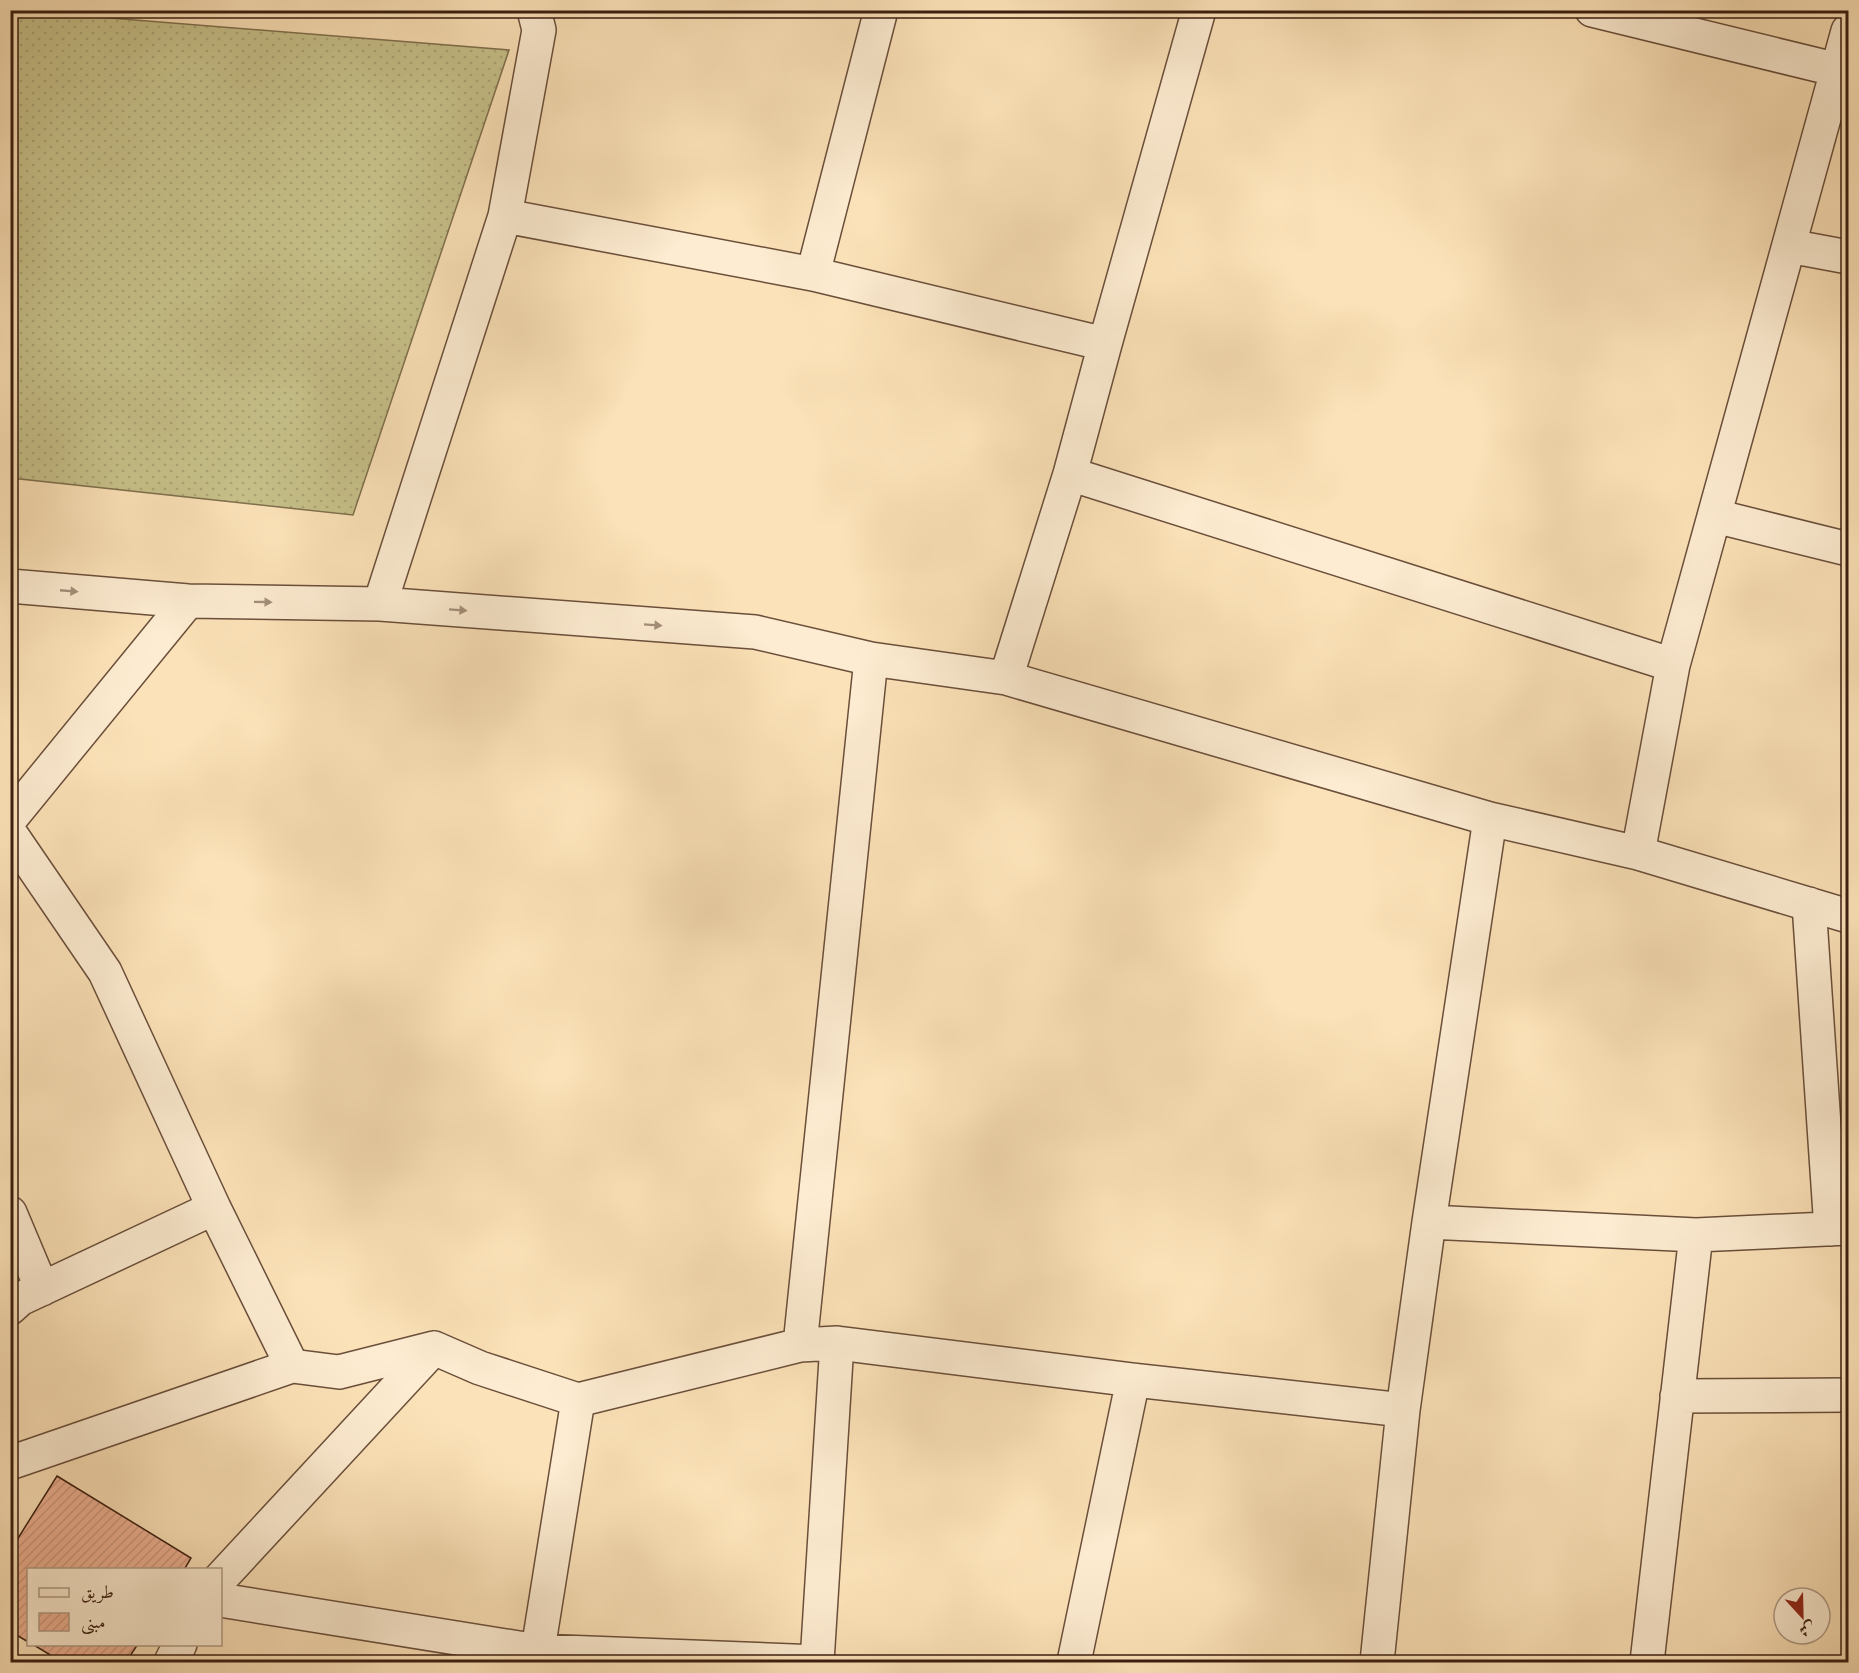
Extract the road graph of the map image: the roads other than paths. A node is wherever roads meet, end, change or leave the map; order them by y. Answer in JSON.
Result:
{"nodes":[{"id":1,"x":881,"y":10,"type":"edge"},
{"id":2,"x":1199,"y":10,"type":"edge"},
{"id":3,"x":1592,"y":10,"type":"edge"},
{"id":4,"x":545,"y":17,"type":"edge"},
{"id":5,"x":1848,"y":31,"type":"edge"},
{"id":6,"x":1838,"y":70,"type":"junction"},
{"id":7,"x":505,"y":216,"type":"junction"},
{"id":8,"x":1790,"y":246,"type":"junction"},
{"id":9,"x":1848,"y":257,"type":"edge"},
{"id":10,"x":813,"y":274,"type":"junction"},
{"id":11,"x":1105,"y":344,"type":"junction"},
{"id":12,"x":1071,"y":474,"type":"junction"},
{"id":13,"x":1715,"y":516,"type":"junction"},
{"id":14,"x":1848,"y":549,"type":"edge"},
{"id":15,"x":10,"y":585,"type":"edge"},
{"id":16,"x":188,"y":601,"type":"junction"},
{"id":17,"x":380,"y":604,"type":"junction"},
{"id":18,"x":871,"y":659,"type":"junction"},
{"id":19,"x":1673,"y":665,"type":"junction"},
{"id":20,"x":1006,"y":678,"type":"junction"},
{"id":21,"x":10,"y":819,"type":"edge"},
{"id":22,"x":1490,"y":819,"type":"junction"},
{"id":23,"x":10,"y":833,"type":"edge"},
{"id":24,"x":1638,"y":853,"type":"junction"},
{"id":25,"x":1809,"y":904,"type":"junction"},
{"id":26,"x":1848,"y":916,"type":"edge"},
{"id":27,"x":214,"y":1208,"type":"junction"},
{"id":28,"x":10,"y":1212,"type":"edge"},
{"id":29,"x":1429,"y":1222,"type":"junction"},
{"id":30,"x":1840,"y":1228,"type":"edge"},
{"id":31,"x":1696,"y":1235,"type":"junction"},
{"id":32,"x":42,"y":1289,"type":"junction"},
{"id":33,"x":10,"y":1308,"type":"edge"},
{"id":34,"x":837,"y":1343,"type":"junction"},
{"id":35,"x":800,"y":1345,"type":"junction"},
{"id":36,"x":434,"y":1348,"type":"junction"},
{"id":37,"x":292,"y":1366,"type":"junction"},
{"id":38,"x":1133,"y":1380,"type":"junction"},
{"id":39,"x":1848,"y":1395,"type":"edge"},
{"id":40,"x":1677,"y":1396,"type":"junction"},
{"id":41,"x":578,"y":1400,"type":"junction"},
{"id":42,"x":1402,"y":1410,"type":"junction"},
{"id":43,"x":10,"y":1463,"type":"edge"},
{"id":44,"x":222,"y":1577,"type":"edge"},
{"id":45,"x":222,"y":1600,"type":"edge"},
{"id":46,"x":179,"y":1646,"type":"edge"},
{"id":47,"x":537,"y":1657,"type":"edge"},
{"id":48,"x":171,"y":1662,"type":"edge"},
{"id":49,"x":818,"y":1662,"type":"edge"},
{"id":50,"x":1074,"y":1662,"type":"edge"},
{"id":51,"x":1377,"y":1662,"type":"edge"},
{"id":52,"x":1647,"y":1662,"type":"edge"}],
"edges":[{"from":1,"to":10,"type":"street"},
{"from":2,"to":11,"type":"street"},
{"from":3,"to":6,"type":"street"},
{"from":4,"to":7,"type":"street"},
{"from":5,"to":6,"type":"street"},
{"from":6,"to":8,"type":"street"},
{"from":7,"to":10,"type":"street"},
{"from":7,"to":17,"type":"street"},
{"from":8,"to":9,"type":"street"},
{"from":8,"to":13,"type":"street"},
{"from":10,"to":11,"type":"street"},
{"from":11,"to":12,"type":"street"},
{"from":12,"to":19,"type":"street"},
{"from":12,"to":20,"type":"street"},
{"from":13,"to":14,"type":"street"},
{"from":13,"to":19,"type":"street"},
{"from":15,"to":16,"type":"street","one_way":true},
{"from":16,"to":17,"type":"street","one_way":true},
{"from":16,"to":21,"type":"street"},
{"from":17,"to":18,"type":"street","one_way":true},
{"from":18,"to":20,"type":"street"},
{"from":18,"to":35,"type":"street"},
{"from":19,"to":24,"type":"street"},
{"from":20,"to":22,"type":"street"},
{"from":22,"to":24,"type":"street"},
{"from":22,"to":29,"type":"street"},
{"from":23,"to":27,"type":"street"},
{"from":24,"to":25,"type":"street"},
{"from":25,"to":26,"type":"street"},
{"from":25,"to":30,"type":"street"},
{"from":27,"to":32,"type":"street"},
{"from":27,"to":37,"type":"street"},
{"from":28,"to":32,"type":"street"},
{"from":29,"to":31,"type":"street"},
{"from":29,"to":42,"type":"street"},
{"from":30,"to":31,"type":"street"},
{"from":31,"to":40,"type":"street"},
{"from":32,"to":33,"type":"street"},
{"from":34,"to":35,"type":"street"},
{"from":34,"to":38,"type":"street"},
{"from":34,"to":49,"type":"street"},
{"from":35,"to":41,"type":"street"},
{"from":36,"to":37,"type":"street"},
{"from":36,"to":41,"type":"street"},
{"from":36,"to":44,"type":"street"},
{"from":37,"to":43,"type":"street"},
{"from":38,"to":42,"type":"street"},
{"from":38,"to":50,"type":"street"},
{"from":39,"to":40,"type":"street"},
{"from":40,"to":52,"type":"street"},
{"from":41,"to":47,"type":"street"},
{"from":42,"to":51,"type":"street"},
{"from":45,"to":47,"type":"street"},
{"from":46,"to":48,"type":"street"},
{"from":47,"to":49,"type":"street"}]}
